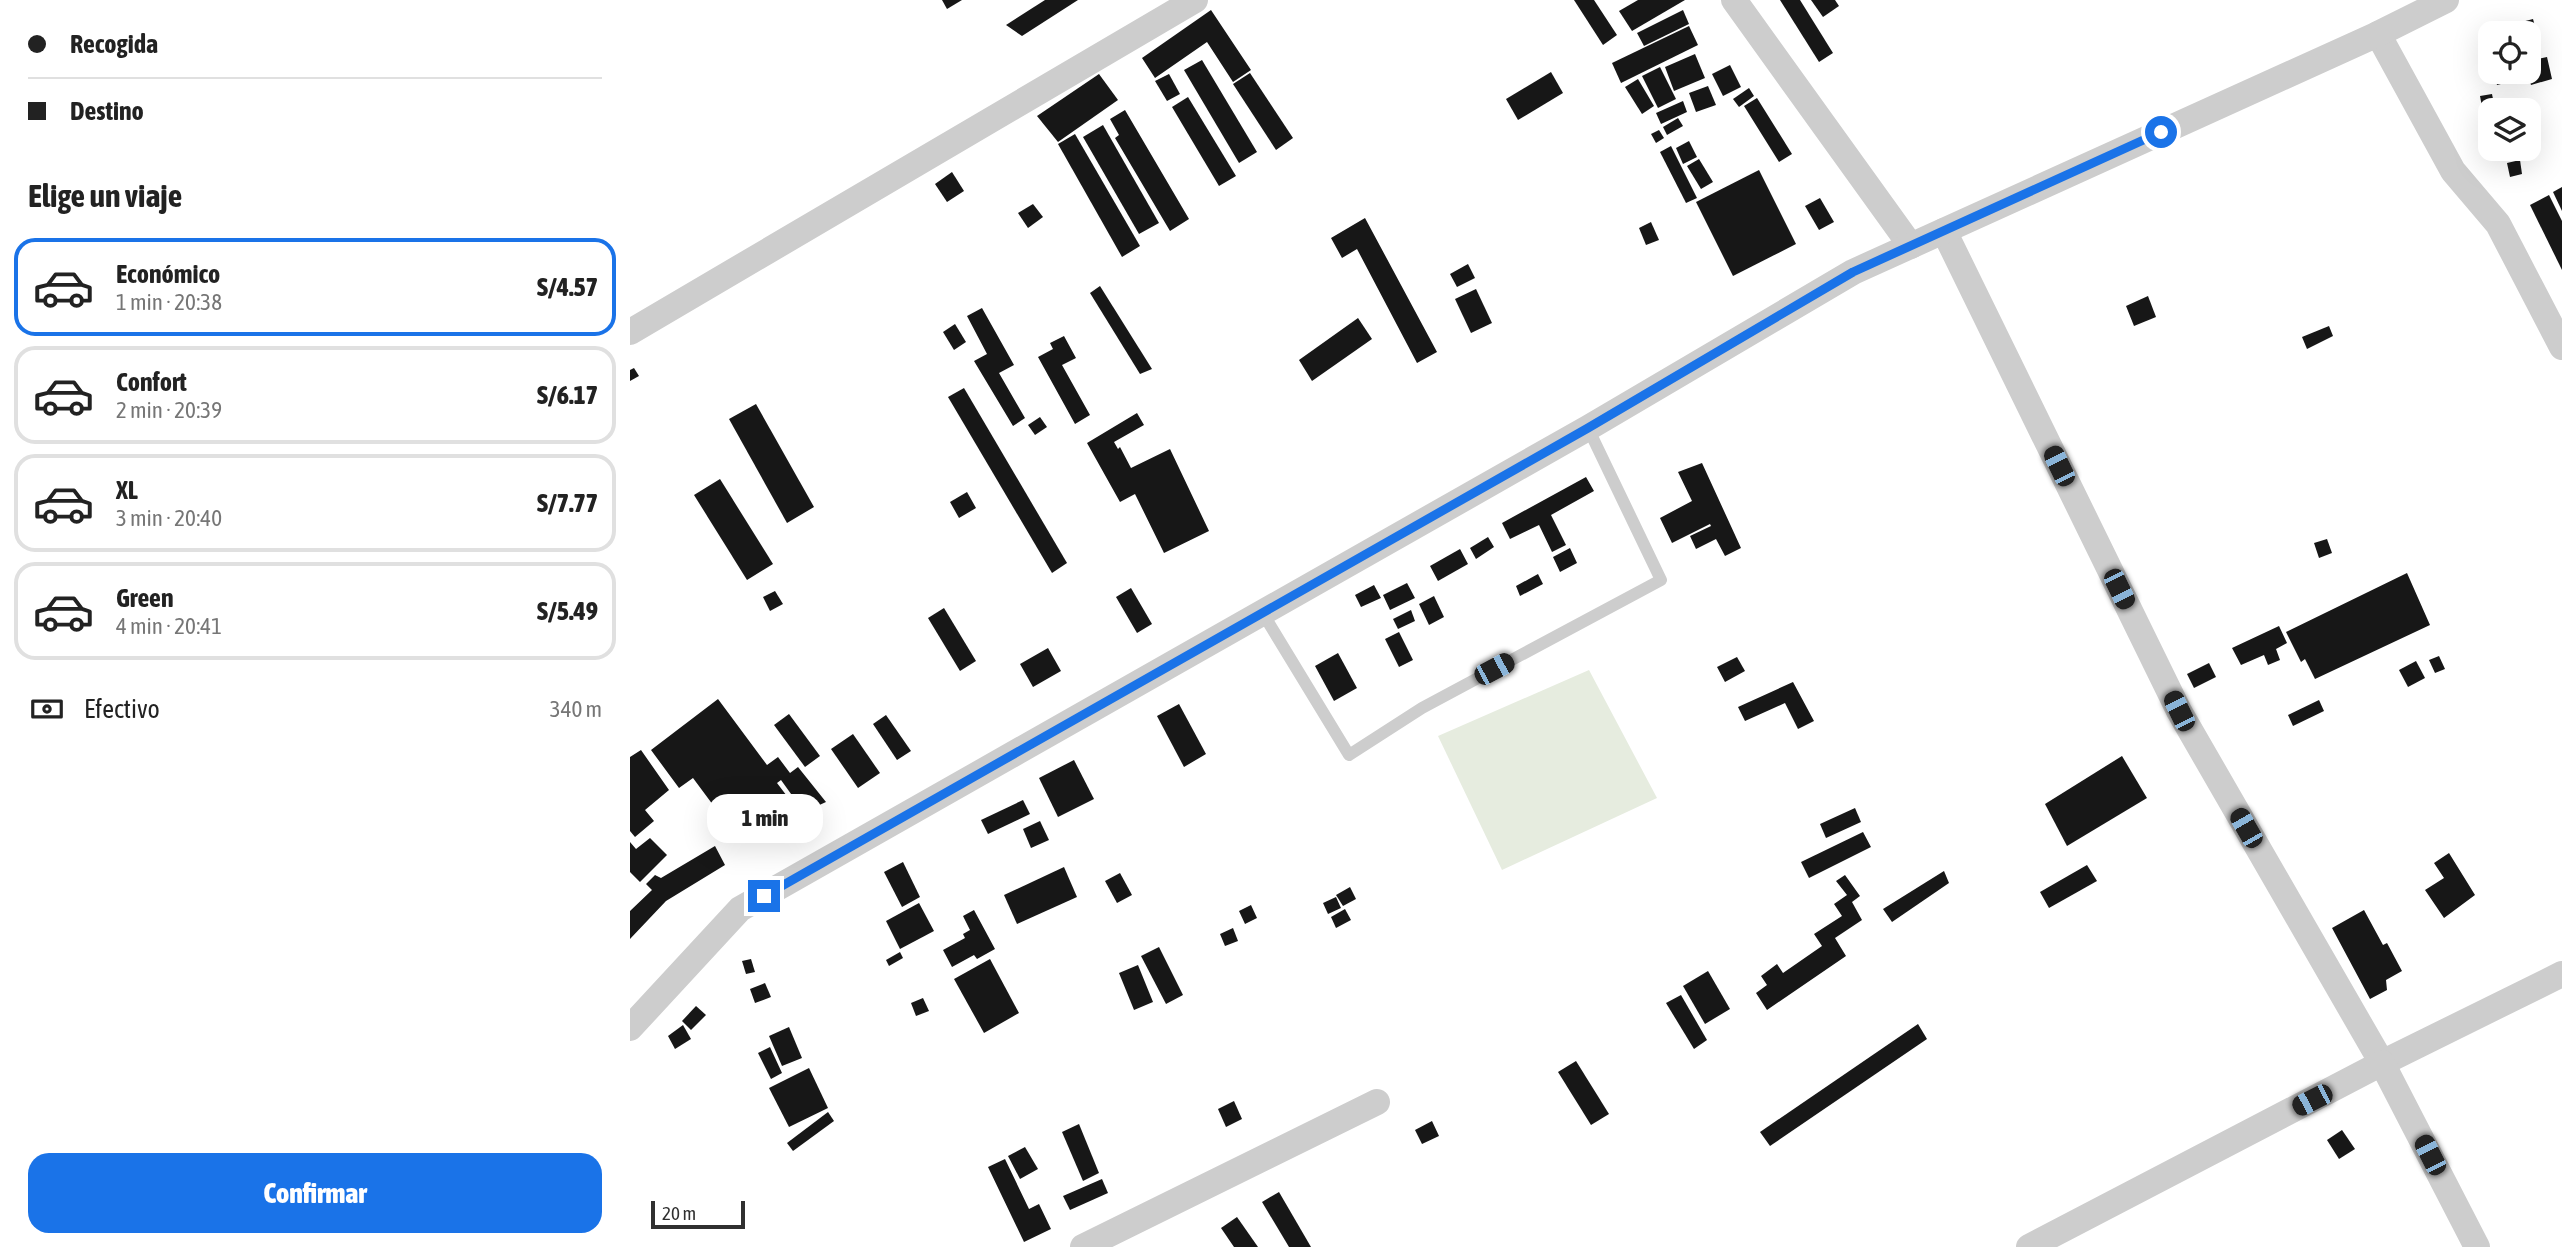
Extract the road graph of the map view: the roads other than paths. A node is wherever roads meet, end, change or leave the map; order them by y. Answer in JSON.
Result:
{"nodes":[{"id":1,"x":1195,"y":0,"type":"edge"},
{"id":2,"x":1734,"y":0,"type":"edge"},
{"id":3,"x":2446,"y":0,"type":"edge"},
{"id":4,"x":2378,"y":34,"type":"junction"},
{"id":5,"x":1944,"y":231,"type":"junction"},
{"id":6,"x":1911,"y":246,"type":"junction"},
{"id":7,"x":630,"y":331,"type":"edge"},
{"id":8,"x":2562,"y":346,"type":"edge"},
{"id":9,"x":1588,"y":428,"type":"junction"},
{"id":10,"x":1262,"y":612,"type":"junction"},
{"id":11,"x":2562,"y":974,"type":"edge"},
{"id":12,"x":630,"y":1028,"type":"edge"},
{"id":13,"x":2382,"y":1063,"type":"junction"},
{"id":14,"x":1377,"y":1102,"type":"dead end"},
{"id":15,"x":1083,"y":1247,"type":"edge"},
{"id":16,"x":2029,"y":1247,"type":"edge"},
{"id":17,"x":2477,"y":1247,"type":"edge"}],
"edges":[{"from":1,"to":7,"type":"street"},
{"from":2,"to":6,"type":"street"},
{"from":3,"to":4,"type":"street"},
{"from":4,"to":5,"type":"street"},
{"from":4,"to":8,"type":"street"},
{"from":5,"to":6,"type":"street"},
{"from":5,"to":13,"type":"street"},
{"from":6,"to":9,"type":"street"},
{"from":9,"to":10,"type":"street"},
{"from":9,"to":10,"type":"lane"},
{"from":10,"to":12,"type":"street"},
{"from":11,"to":13,"type":"street"},
{"from":13,"to":16,"type":"street"},
{"from":13,"to":17,"type":"street"},
{"from":14,"to":15,"type":"street"}]}
